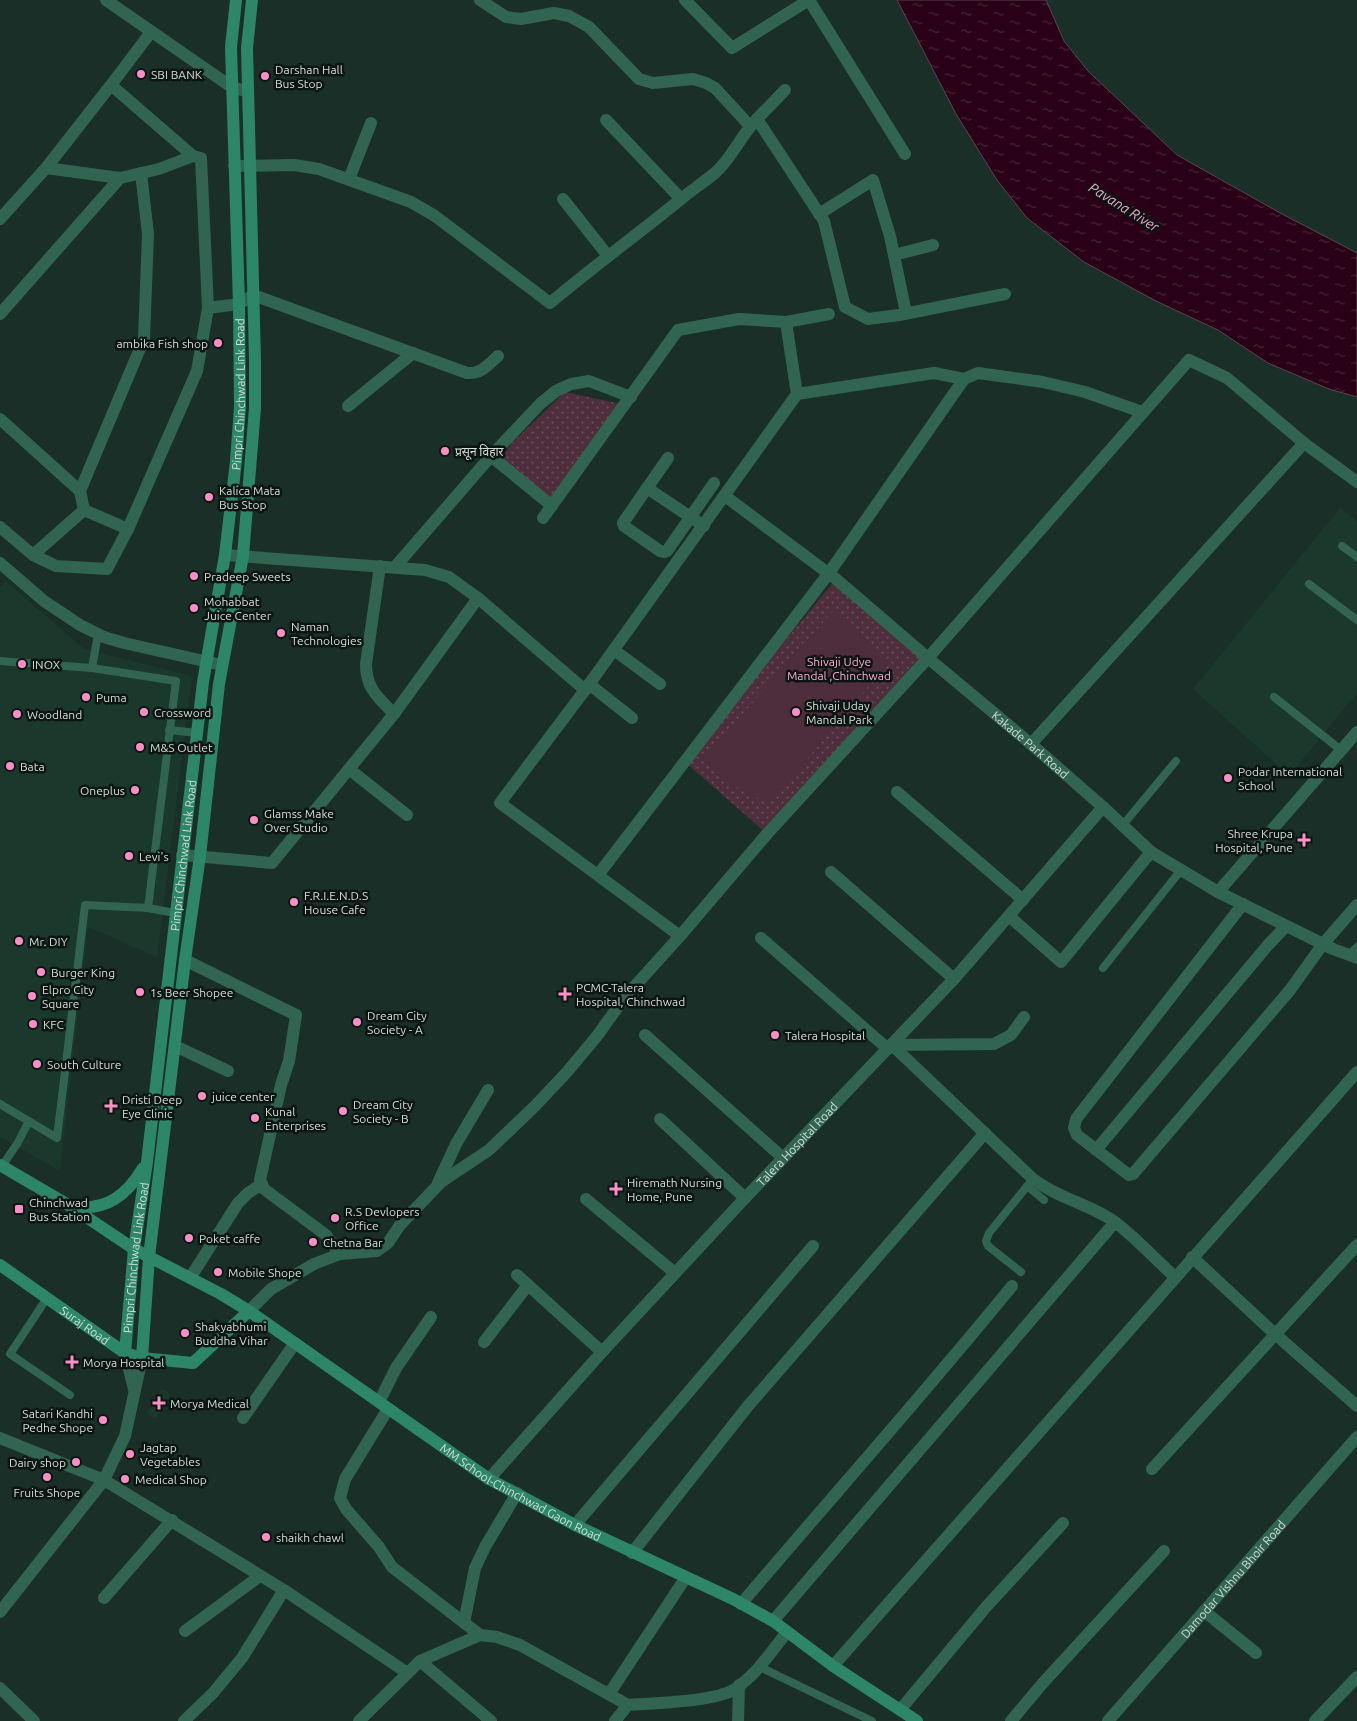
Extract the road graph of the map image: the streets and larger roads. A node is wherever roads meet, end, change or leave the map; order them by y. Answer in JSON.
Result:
{"nodes":[{"id":1,"x":106,"y":0,"type":"edge"},
{"id":2,"x":236,"y":0,"type":"edge"},
{"id":3,"x":252,"y":0,"type":"edge"},
{"id":4,"x":480,"y":0,"type":"edge"},
{"id":5,"x":685,"y":0,"type":"edge"},
{"id":6,"x":809,"y":0,"type":"edge"},
{"id":7,"x":151,"y":32,"type":"junction"},
{"id":8,"x":111,"y":84,"type":"junction"},
{"id":9,"x":232,"y":88,"type":"junction"},
{"id":10,"x":785,"y":90,"type":"dead end"},
{"id":11,"x":248,"y":91,"type":"junction"},
{"id":12,"x":606,"y":120,"type":"dead end"},
{"id":13,"x":371,"y":123,"type":"dead end"},
{"id":14,"x":754,"y":123,"type":"junction"},
{"id":15,"x":905,"y":154,"type":"dead end"},
{"id":16,"x":194,"y":156,"type":"junction"},
{"id":17,"x":234,"y":166,"type":"junction"},
{"id":18,"x":250,"y":166,"type":"junction"},
{"id":19,"x":46,"y":168,"type":"junction"},
{"id":20,"x":141,"y":173,"type":"junction"},
{"id":21,"x":120,"y":178,"type":"junction"},
{"id":22,"x":349,"y":179,"type":"junction"},
{"id":23,"x":563,"y":199,"type":"dead end"},
{"id":24,"x":681,"y":199,"type":"junction"},
{"id":25,"x":819,"y":214,"type":"junction"},
{"id":26,"x":0,"y":219,"type":"edge"},
{"id":27,"x":934,"y":245,"type":"dead end"},
{"id":28,"x":894,"y":254,"type":"junction"},
{"id":29,"x":608,"y":256,"type":"junction"},
{"id":30,"x":1005,"y":294,"type":"dead end"},
{"id":31,"x":252,"y":295,"type":"junction"},
{"id":32,"x":239,"y":304,"type":"junction"},
{"id":33,"x":208,"y":308,"type":"junction"},
{"id":34,"x":906,"y":313,"type":"junction"},
{"id":35,"x":0,"y":314,"type":"edge"},
{"id":36,"x":829,"y":314,"type":"dead end"},
{"id":37,"x":786,"y":322,"type":"junction"},
{"id":38,"x":414,"y":353,"type":"junction"},
{"id":39,"x":498,"y":356,"type":"dead end"},
{"id":40,"x":964,"y":379,"type":"junction"},
{"id":41,"x":797,"y":394,"type":"junction"},
{"id":42,"x":631,"y":397,"type":"junction"},
{"id":43,"x":348,"y":406,"type":"dead end"},
{"id":44,"x":1142,"y":412,"type":"junction"},
{"id":45,"x":0,"y":419,"type":"edge"},
{"id":46,"x":1304,"y":443,"type":"junction"},
{"id":47,"x":491,"y":456,"type":"junction"},
{"id":48,"x":668,"y":458,"type":"dead end"},
{"id":49,"x":1357,"y":482,"type":"edge"},
{"id":50,"x":714,"y":483,"type":"dead end"},
{"id":51,"x":647,"y":488,"type":"junction"},
{"id":52,"x":80,"y":490,"type":"junction"},
{"id":53,"x":725,"y":496,"type":"junction"},
{"id":54,"x":552,"y":506,"type":"junction"},
{"id":55,"x":84,"y":510,"type":"junction"},
{"id":56,"x":690,"y":517,"type":"junction"},
{"id":57,"x":543,"y":518,"type":"dead end"},
{"id":58,"x":704,"y":526,"type":"junction"},
{"id":59,"x":0,"y":527,"type":"edge"},
{"id":60,"x":128,"y":529,"type":"junction"},
{"id":61,"x":33,"y":555,"type":"junction"},
{"id":62,"x":225,"y":555,"type":"junction"},
{"id":63,"x":243,"y":556,"type":"junction"},
{"id":64,"x":0,"y":563,"type":"edge"},
{"id":65,"x":380,"y":566,"type":"junction"},
{"id":66,"x":395,"y":567,"type":"junction"},
{"id":67,"x":829,"y":573,"type":"junction"},
{"id":68,"x":478,"y":598,"type":"junction"},
{"id":69,"x":614,"y":650,"type":"junction"},
{"id":70,"x":928,"y":658,"type":"junction"},
{"id":71,"x":206,"y":662,"type":"junction"},
{"id":72,"x":222,"y":665,"type":"junction"},
{"id":73,"x":660,"y":684,"type":"dead end"},
{"id":74,"x":587,"y":687,"type":"junction"},
{"id":75,"x":394,"y":714,"type":"junction"},
{"id":76,"x":632,"y":718,"type":"dead end"},
{"id":77,"x":1357,"y":732,"type":"edge"},
{"id":78,"x":1031,"y":744,"type":"junction"},
{"id":79,"x":349,"y":768,"type":"junction"},
{"id":80,"x":897,"y":792,"type":"dead end"},
{"id":81,"x":1103,"y":807,"type":"junction"},
{"id":82,"x":407,"y":815,"type":"dead end"},
{"id":83,"x":1151,"y":852,"type":"junction"},
{"id":84,"x":182,"y":855,"type":"junction"},
{"id":85,"x":200,"y":856,"type":"junction"},
{"id":86,"x":831,"y":872,"type":"dead end"},
{"id":87,"x":598,"y":875,"type":"junction"},
{"id":88,"x":1218,"y":892,"type":"junction"},
{"id":89,"x":1024,"y":900,"type":"junction"},
{"id":90,"x":1244,"y":904,"type":"junction"},
{"id":91,"x":1357,"y":905,"type":"edge"},
{"id":92,"x":1009,"y":916,"type":"junction"},
{"id":93,"x":1286,"y":926,"type":"junction"},
{"id":94,"x":680,"y":936,"type":"junction"},
{"id":95,"x":761,"y":938,"type":"dead end"},
{"id":96,"x":1323,"y":944,"type":"junction"},
{"id":97,"x":1354,"y":953,"type":"edge"},
{"id":98,"x":185,"y":960,"type":"junction"},
{"id":99,"x":954,"y":979,"type":"junction"},
{"id":100,"x":1024,"y":1017,"type":"dead end"},
{"id":101,"x":645,"y":1035,"type":"dead end"},
{"id":102,"x":175,"y":1046,"type":"junction"},
{"id":103,"x":890,"y":1047,"type":"junction"},
{"id":104,"x":228,"y":1071,"type":"dead end"},
{"id":105,"x":1357,"y":1072,"type":"edge"},
{"id":106,"x":488,"y":1090,"type":"dead end"},
{"id":107,"x":660,"y":1118,"type":"dead end"},
{"id":108,"x":984,"y":1134,"type":"junction"},
{"id":109,"x":1096,"y":1150,"type":"junction"},
{"id":110,"x":783,"y":1158,"type":"junction"},
{"id":111,"x":147,"y":1162,"type":"junction"},
{"id":112,"x":161,"y":1163,"type":"junction"},
{"id":113,"x":1,"y":1166,"type":"edge"},
{"id":114,"x":262,"y":1184,"type":"junction"},
{"id":115,"x":436,"y":1188,"type":"junction"},
{"id":116,"x":745,"y":1198,"type":"junction"},
{"id":117,"x":586,"y":1199,"type":"dead end"},
{"id":118,"x":70,"y":1206,"type":"junction"},
{"id":119,"x":1115,"y":1222,"type":"junction"},
{"id":120,"x":1357,"y":1245,"type":"edge"},
{"id":121,"x":813,"y":1246,"type":"dead end"},
{"id":122,"x":134,"y":1248,"type":"junction"},
{"id":123,"x":340,"y":1254,"type":"junction"},
{"id":124,"x":149,"y":1257,"type":"junction"},
{"id":125,"x":1192,"y":1258,"type":"junction"},
{"id":126,"x":0,"y":1265,"type":"edge"},
{"id":127,"x":675,"y":1274,"type":"junction"},
{"id":128,"x":517,"y":1275,"type":"dead end"},
{"id":129,"x":1175,"y":1277,"type":"junction"},
{"id":130,"x":190,"y":1278,"type":"junction"},
{"id":131,"x":528,"y":1285,"type":"junction"},
{"id":132,"x":1012,"y":1286,"type":"dead end"},
{"id":133,"x":250,"y":1311,"type":"junction"},
{"id":134,"x":431,"y":1317,"type":"dead end"},
{"id":135,"x":1276,"y":1334,"type":"junction"},
{"id":136,"x":484,"y":1342,"type":"dead end"},
{"id":137,"x":295,"y":1343,"type":"junction"},
{"id":138,"x":125,"y":1352,"type":"junction"},
{"id":139,"x":602,"y":1352,"type":"junction"},
{"id":140,"x":142,"y":1358,"type":"junction"},
{"id":141,"x":134,"y":1391,"type":"junction"},
{"id":142,"x":384,"y":1406,"type":"junction"},
{"id":143,"x":1357,"y":1406,"type":"edge"},
{"id":144,"x":243,"y":1418,"type":"dead end"},
{"id":145,"x":1357,"y":1436,"type":"edge"},
{"id":146,"x":0,"y":1438,"type":"edge"},
{"id":147,"x":1152,"y":1469,"type":"dead end"},
{"id":148,"x":489,"y":1479,"type":"junction"},
{"id":149,"x":104,"y":1480,"type":"junction"},
{"id":150,"x":517,"y":1493,"type":"junction"},
{"id":151,"x":172,"y":1520,"type":"junction"},
{"id":152,"x":1063,"y":1523,"type":"dead end"},
{"id":153,"x":575,"y":1525,"type":"junction"},
{"id":154,"x":1164,"y":1551,"type":"dead end"},
{"id":155,"x":632,"y":1552,"type":"junction"},
{"id":156,"x":260,"y":1576,"type":"junction"},
{"id":157,"x":686,"y":1577,"type":"junction"},
{"id":158,"x":284,"y":1590,"type":"junction"},
{"id":159,"x":104,"y":1598,"type":"dead end"},
{"id":160,"x":742,"y":1604,"type":"junction"},
{"id":161,"x":1204,"y":1611,"type":"junction"},
{"id":162,"x":0,"y":1612,"type":"edge"},
{"id":163,"x":773,"y":1621,"type":"junction"},
{"id":164,"x":464,"y":1622,"type":"junction"},
{"id":165,"x":185,"y":1631,"type":"dead end"},
{"id":166,"x":787,"y":1632,"type":"junction"},
{"id":167,"x":480,"y":1635,"type":"junction"},
{"id":168,"x":1256,"y":1653,"type":"dead end"},
{"id":169,"x":420,"y":1661,"type":"junction"},
{"id":170,"x":833,"y":1666,"type":"junction"},
{"id":171,"x":406,"y":1672,"type":"junction"},
{"id":172,"x":1357,"y":1676,"type":"edge"},
{"id":173,"x":740,"y":1685,"type":"junction"},
{"id":174,"x":0,"y":1688,"type":"edge"},
{"id":175,"x":610,"y":1694,"type":"junction"},
{"id":176,"x":628,"y":1705,"type":"junction"},
{"id":177,"x":900,"y":1710,"type":"junction"},
{"id":178,"x":34,"y":1721,"type":"edge"},
{"id":179,"x":184,"y":1721,"type":"edge"},
{"id":180,"x":359,"y":1721,"type":"edge"},
{"id":181,"x":491,"y":1721,"type":"edge"},
{"id":182,"x":615,"y":1721,"type":"edge"},
{"id":183,"x":738,"y":1721,"type":"edge"},
{"id":184,"x":917,"y":1721,"type":"edge"},
{"id":185,"x":1011,"y":1721,"type":"edge"},
{"id":186,"x":1108,"y":1721,"type":"edge"},
{"id":187,"x":1315,"y":1721,"type":"edge"}],
"edges":[{"from":1,"to":7,"type":"street"},
{"from":2,"to":9,"type":"main road","name":"Pimpri Chinchwad Link Road"},
{"from":3,"to":11,"type":"main road","name":"Pimpri Chinchwad Link Road"},
{"from":4,"to":14,"type":"street"},
{"from":5,"to":6,"type":"street"},
{"from":6,"to":15,"type":"street"},
{"from":7,"to":8,"type":"street"},
{"from":7,"to":9,"type":"street"},
{"from":8,"to":16,"type":"street"},
{"from":8,"to":19,"type":"street"},
{"from":9,"to":11,"type":"street"},
{"from":9,"to":17,"type":"main road","name":"Pimpri Chinchwad Link Road"},
{"from":10,"to":14,"type":"street"},
{"from":11,"to":18,"type":"main road","name":"Pimpri Chinchwad Link Road"},
{"from":12,"to":24,"type":"street"},
{"from":13,"to":22,"type":"street"},
{"from":14,"to":24,"type":"street"},
{"from":14,"to":25,"type":"street"},
{"from":16,"to":20,"type":"street"},
{"from":16,"to":33,"type":"street"},
{"from":17,"to":18,"type":"street"},
{"from":17,"to":32,"type":"main road","name":"Pimpri Chinchwad Link Road"},
{"from":18,"to":22,"type":"street"},
{"from":18,"to":31,"type":"main road","name":"Pimpri Chinchwad Link Road"},
{"from":19,"to":21,"type":"street"},
{"from":19,"to":26,"type":"street"},
{"from":20,"to":21,"type":"street"},
{"from":20,"to":52,"type":"street"},
{"from":21,"to":35,"type":"street"},
{"from":22,"to":29,"type":"street"},
{"from":23,"to":29,"type":"street"},
{"from":24,"to":29,"type":"street"},
{"from":25,"to":28,"type":"street"},
{"from":25,"to":34,"type":"street"},
{"from":27,"to":28,"type":"street"},
{"from":28,"to":34,"type":"street"},
{"from":30,"to":34,"type":"street"},
{"from":31,"to":32,"type":"street"},
{"from":31,"to":38,"type":"street"},
{"from":31,"to":63,"type":"main road","name":"Pimpri Chinchwad Link Road"},
{"from":32,"to":33,"type":"street"},
{"from":32,"to":62,"type":"main road","name":"Pimpri Chinchwad Link Road"},
{"from":33,"to":60,"type":"street"},
{"from":36,"to":37,"type":"street"},
{"from":37,"to":41,"type":"street"},
{"from":37,"to":42,"type":"street"},
{"from":38,"to":39,"type":"street"},
{"from":38,"to":43,"type":"street"},
{"from":40,"to":41,"type":"street"},
{"from":40,"to":44,"type":"street"},
{"from":40,"to":67,"type":"street"},
{"from":41,"to":53,"type":"street"},
{"from":42,"to":47,"type":"street"},
{"from":42,"to":54,"type":"street"},
{"from":44,"to":46,"type":"street"},
{"from":44,"to":70,"type":"street"},
{"from":45,"to":52,"type":"street"},
{"from":46,"to":49,"type":"street"},
{"from":46,"to":78,"type":"street"},
{"from":47,"to":54,"type":"street"},
{"from":47,"to":66,"type":"street"},
{"from":48,"to":51,"type":"street"},
{"from":50,"to":56,"type":"street"},
{"from":51,"to":56,"type":"street"},
{"from":51,"to":56,"type":"street"},
{"from":52,"to":55,"type":"street"},
{"from":53,"to":58,"type":"street"},
{"from":53,"to":67,"type":"street","name":"Kakade Park Road"},
{"from":54,"to":57,"type":"street"},
{"from":55,"to":60,"type":"street"},
{"from":55,"to":61,"type":"street"},
{"from":56,"to":58,"type":"street"},
{"from":58,"to":69,"type":"street"},
{"from":59,"to":61,"type":"street"},
{"from":60,"to":61,"type":"street"},
{"from":62,"to":63,"type":"street"},
{"from":62,"to":71,"type":"main road","name":"Pimpri Chinchwad Link Road"},
{"from":63,"to":65,"type":"street"},
{"from":63,"to":72,"type":"main road","name":"Pimpri Chinchwad Link Road"},
{"from":64,"to":71,"type":"street"},
{"from":65,"to":66,"type":"street"},
{"from":65,"to":75,"type":"street"},
{"from":66,"to":68,"type":"street"},
{"from":67,"to":70,"type":"street","name":"Kakade Park Road"},
{"from":67,"to":87,"type":"street"},
{"from":68,"to":74,"type":"street"},
{"from":68,"to":75,"type":"street"},
{"from":69,"to":73,"type":"street"},
{"from":69,"to":74,"type":"street"},
{"from":70,"to":78,"type":"street","name":"Kakade Park Road"},
{"from":70,"to":94,"type":"street"},
{"from":71,"to":72,"type":"street"},
{"from":71,"to":84,"type":"main road","name":"Pimpri Chinchwad Link Road"},
{"from":72,"to":85,"type":"main road","name":"Pimpri Chinchwad Link Road"},
{"from":74,"to":76,"type":"street"},
{"from":74,"to":87,"type":"street"},
{"from":75,"to":79,"type":"street"},
{"from":77,"to":88,"type":"street"},
{"from":78,"to":81,"type":"street","name":"Kakade Park Road"},
{"from":79,"to":82,"type":"street"},
{"from":79,"to":85,"type":"street"},
{"from":80,"to":89,"type":"street"},
{"from":81,"to":83,"type":"street","name":"Kakade Park Road"},
{"from":81,"to":89,"type":"street","name":"Talera Hospital Road"},
{"from":83,"to":88,"type":"street","name":"Kakade Park Road"},
{"from":83,"to":92,"type":"street"},
{"from":84,"to":85,"type":"street"},
{"from":84,"to":111,"type":"main road","name":"Pimpri Chinchwad Link Road"},
{"from":85,"to":98,"type":"main road","name":"Pimpri Chinchwad Link Road"},
{"from":86,"to":99,"type":"street"},
{"from":87,"to":94,"type":"street"},
{"from":88,"to":90,"type":"street","name":"Kakade Park Road"},
{"from":89,"to":92,"type":"street","name":"Talera Hospital Road"},
{"from":90,"to":93,"type":"street","name":"Kakade Park Road"},
{"from":90,"to":109,"type":"street"},
{"from":91,"to":96,"type":"street"},
{"from":92,"to":99,"type":"street","name":"Talera Hospital Road"},
{"from":93,"to":96,"type":"street","name":"Kakade Park Road"},
{"from":93,"to":109,"type":"street"},
{"from":94,"to":115,"type":"street"},
{"from":95,"to":103,"type":"street"},
{"from":96,"to":97,"type":"street","name":"Kakade Park Road"},
{"from":96,"to":109,"type":"street"},
{"from":98,"to":102,"type":"main road","name":"Pimpri Chinchwad Link Road"},
{"from":98,"to":114,"type":"street"},
{"from":99,"to":103,"type":"street","name":"Talera Hospital Road"},
{"from":100,"to":103,"type":"street"},
{"from":101,"to":110,"type":"street"},
{"from":102,"to":104,"type":"street"},
{"from":102,"to":112,"type":"main road","name":"Pimpri Chinchwad Link Road"},
{"from":103,"to":108,"type":"street"},
{"from":103,"to":110,"type":"street","name":"Talera Hospital Road"},
{"from":105,"to":125,"type":"street"},
{"from":106,"to":115,"type":"street"},
{"from":107,"to":116,"type":"street"},
{"from":108,"to":119,"type":"street"},
{"from":108,"to":155,"type":"street"},
{"from":110,"to":116,"type":"street","name":"Talera Hospital Road"},
{"from":111,"to":112,"type":"main road"},
{"from":111,"to":118,"type":"main road"},
{"from":111,"to":122,"type":"main road","name":"Pimpri Chinchwad Link Road"},
{"from":112,"to":124,"type":"main road","name":"Pimpri Chinchwad Link Road"},
{"from":113,"to":118,"type":"main road","name":"MM School-Chinchwad Gaon Road"},
{"from":114,"to":123,"type":"street"},
{"from":114,"to":130,"type":"street"},
{"from":115,"to":123,"type":"street"},
{"from":116,"to":127,"type":"street","name":"Talera Hospital Road"},
{"from":117,"to":127,"type":"street"},
{"from":118,"to":122,"type":"main road","name":"MM School-Chinchwad Gaon Road"},
{"from":119,"to":129,"type":"street"},
{"from":119,"to":163,"type":"street"},
{"from":120,"to":135,"type":"street"},
{"from":121,"to":153,"type":"street"},
{"from":122,"to":124,"type":"main road","name":"MM School-Chinchwad Gaon Road"},
{"from":122,"to":138,"type":"main road","name":"Pimpri Chinchwad Link Road"},
{"from":123,"to":133,"type":"street"},
{"from":124,"to":130,"type":"main road","name":"MM School-Chinchwad Gaon Road"},
{"from":124,"to":140,"type":"main road","name":"Pimpri Chinchwad Link Road"},
{"from":125,"to":129,"type":"street"},
{"from":125,"to":135,"type":"street"},
{"from":126,"to":138,"type":"main road","name":"Suraj Road"},
{"from":127,"to":139,"type":"street","name":"Talera Hospital Road"},
{"from":128,"to":131,"type":"street"},
{"from":129,"to":170,"type":"street"},
{"from":130,"to":133,"type":"main road","name":"MM School-Chinchwad Gaon Road"},
{"from":131,"to":136,"type":"street"},
{"from":131,"to":139,"type":"street"},
{"from":132,"to":160,"type":"street"},
{"from":133,"to":137,"type":"main road","name":"MM School-Chinchwad Gaon Road"},
{"from":133,"to":140,"type":"main road","name":"Suraj Road"},
{"from":134,"to":142,"type":"street"},
{"from":135,"to":143,"type":"street"},
{"from":135,"to":147,"type":"street"},
{"from":137,"to":142,"type":"main road","name":"MM School-Chinchwad Gaon Road"},
{"from":137,"to":144,"type":"street"},
{"from":138,"to":140,"type":"main road","name":"Suraj Road"},
{"from":138,"to":141,"type":"street","name":"Pimpri Chinchwad Link Road"},
{"from":139,"to":148,"type":"street","name":"Talera Hospital Road"},
{"from":140,"to":141,"type":"street","name":"Pimpri Chinchwad Link Road"},
{"from":141,"to":149,"type":"street"},
{"from":142,"to":148,"type":"main road","name":"MM School-Chinchwad Gaon Road"},
{"from":142,"to":164,"type":"street"},
{"from":145,"to":161,"type":"street","name":"Damodar Vishnu Bhoir Road"},
{"from":146,"to":149,"type":"street"},
{"from":148,"to":150,"type":"main road","name":"MM School-Chinchwad Gaon Road"},
{"from":149,"to":151,"type":"street"},
{"from":149,"to":162,"type":"street"},
{"from":150,"to":153,"type":"main road","name":"MM School-Chinchwad Gaon Road"},
{"from":150,"to":164,"type":"street"},
{"from":151,"to":156,"type":"street"},
{"from":151,"to":159,"type":"street"},
{"from":152,"to":177,"type":"street"},
{"from":153,"to":155,"type":"main road","name":"MM School-Chinchwad Gaon Road"},
{"from":154,"to":185,"type":"street"},
{"from":155,"to":157,"type":"main road","name":"MM School-Chinchwad Gaon Road"},
{"from":156,"to":158,"type":"street"},
{"from":156,"to":165,"type":"street"},
{"from":157,"to":160,"type":"main road","name":"MM School-Chinchwad Gaon Road"},
{"from":157,"to":175,"type":"street"},
{"from":158,"to":171,"type":"street"},
{"from":158,"to":179,"type":"street"},
{"from":160,"to":163,"type":"main road","name":"MM School-Chinchwad Gaon Road"},
{"from":161,"to":168,"type":"street"},
{"from":161,"to":186,"type":"street","name":"Damodar Vishnu Bhoir Road"},
{"from":163,"to":166,"type":"main road","name":"MM School-Chinchwad Gaon Road"},
{"from":164,"to":167,"type":"street"},
{"from":166,"to":170,"type":"main road","name":"MM School-Chinchwad Gaon Road"},
{"from":166,"to":173,"type":"street"},
{"from":167,"to":169,"type":"street"},
{"from":167,"to":175,"type":"street"},
{"from":169,"to":171,"type":"street"},
{"from":169,"to":181,"type":"street"},
{"from":170,"to":177,"type":"main road","name":"MM School-Chinchwad Gaon Road"},
{"from":171,"to":180,"type":"street"},
{"from":172,"to":187,"type":"street"},
{"from":173,"to":176,"type":"street"},
{"from":173,"to":183,"type":"street"},
{"from":174,"to":178,"type":"street"},
{"from":175,"to":176,"type":"street"},
{"from":176,"to":182,"type":"street"},
{"from":177,"to":184,"type":"main road","name":"MM School-Chinchwad Gaon Road"}]}
